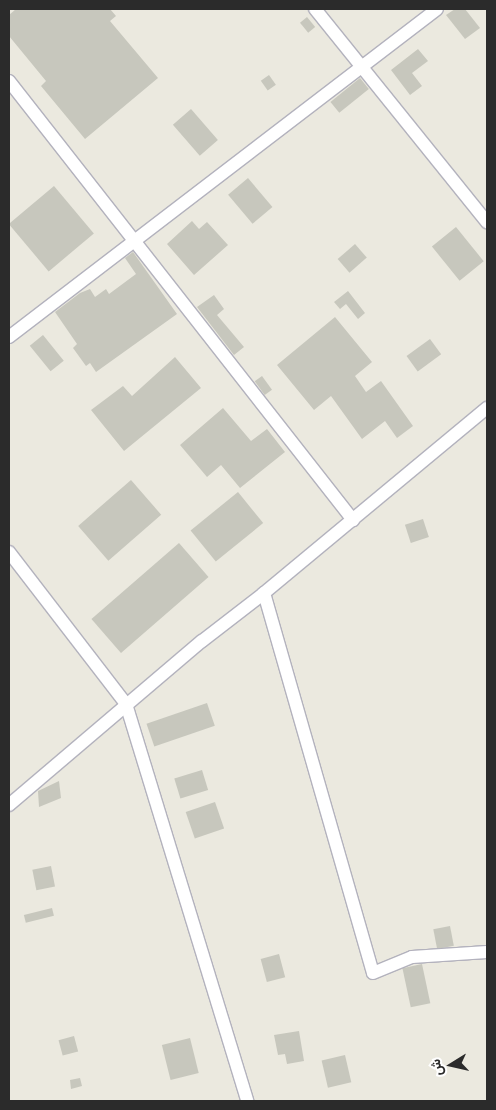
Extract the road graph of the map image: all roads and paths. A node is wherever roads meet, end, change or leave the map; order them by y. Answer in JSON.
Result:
{"nodes":[{"id":1,"x":315,"y":9,"type":"edge"},
{"id":2,"x":437,"y":9,"type":"edge"},
{"id":3,"x":361,"y":67,"type":"junction"},
{"id":4,"x":9,"y":81,"type":"edge"},
{"id":5,"x":487,"y":222,"type":"edge"},
{"id":6,"x":132,"y":241,"type":"junction"},
{"id":7,"x":9,"y":336,"type":"edge"},
{"id":8,"x":487,"y":408,"type":"edge"},
{"id":9,"x":353,"y":520,"type":"junction"},
{"id":10,"x":9,"y":552,"type":"edge"},
{"id":11,"x":264,"y":593,"type":"junction"},
{"id":12,"x":126,"y":704,"type":"junction"},
{"id":13,"x":9,"y":805,"type":"edge"},
{"id":14,"x":487,"y":952,"type":"edge"},
{"id":15,"x":247,"y":1101,"type":"edge"}],
"edges":[{"from":1,"to":3,"type":"street"},
{"from":2,"to":3,"type":"street"},
{"from":3,"to":5,"type":"street"},
{"from":3,"to":6,"type":"street"},
{"from":4,"to":6,"type":"street"},
{"from":6,"to":7,"type":"street"},
{"from":6,"to":9,"type":"street"},
{"from":8,"to":9,"type":"street"},
{"from":9,"to":11,"type":"street"},
{"from":10,"to":12,"type":"street"},
{"from":11,"to":12,"type":"street"},
{"from":11,"to":14,"type":"street"},
{"from":12,"to":13,"type":"street"},
{"from":12,"to":15,"type":"street"}]}
